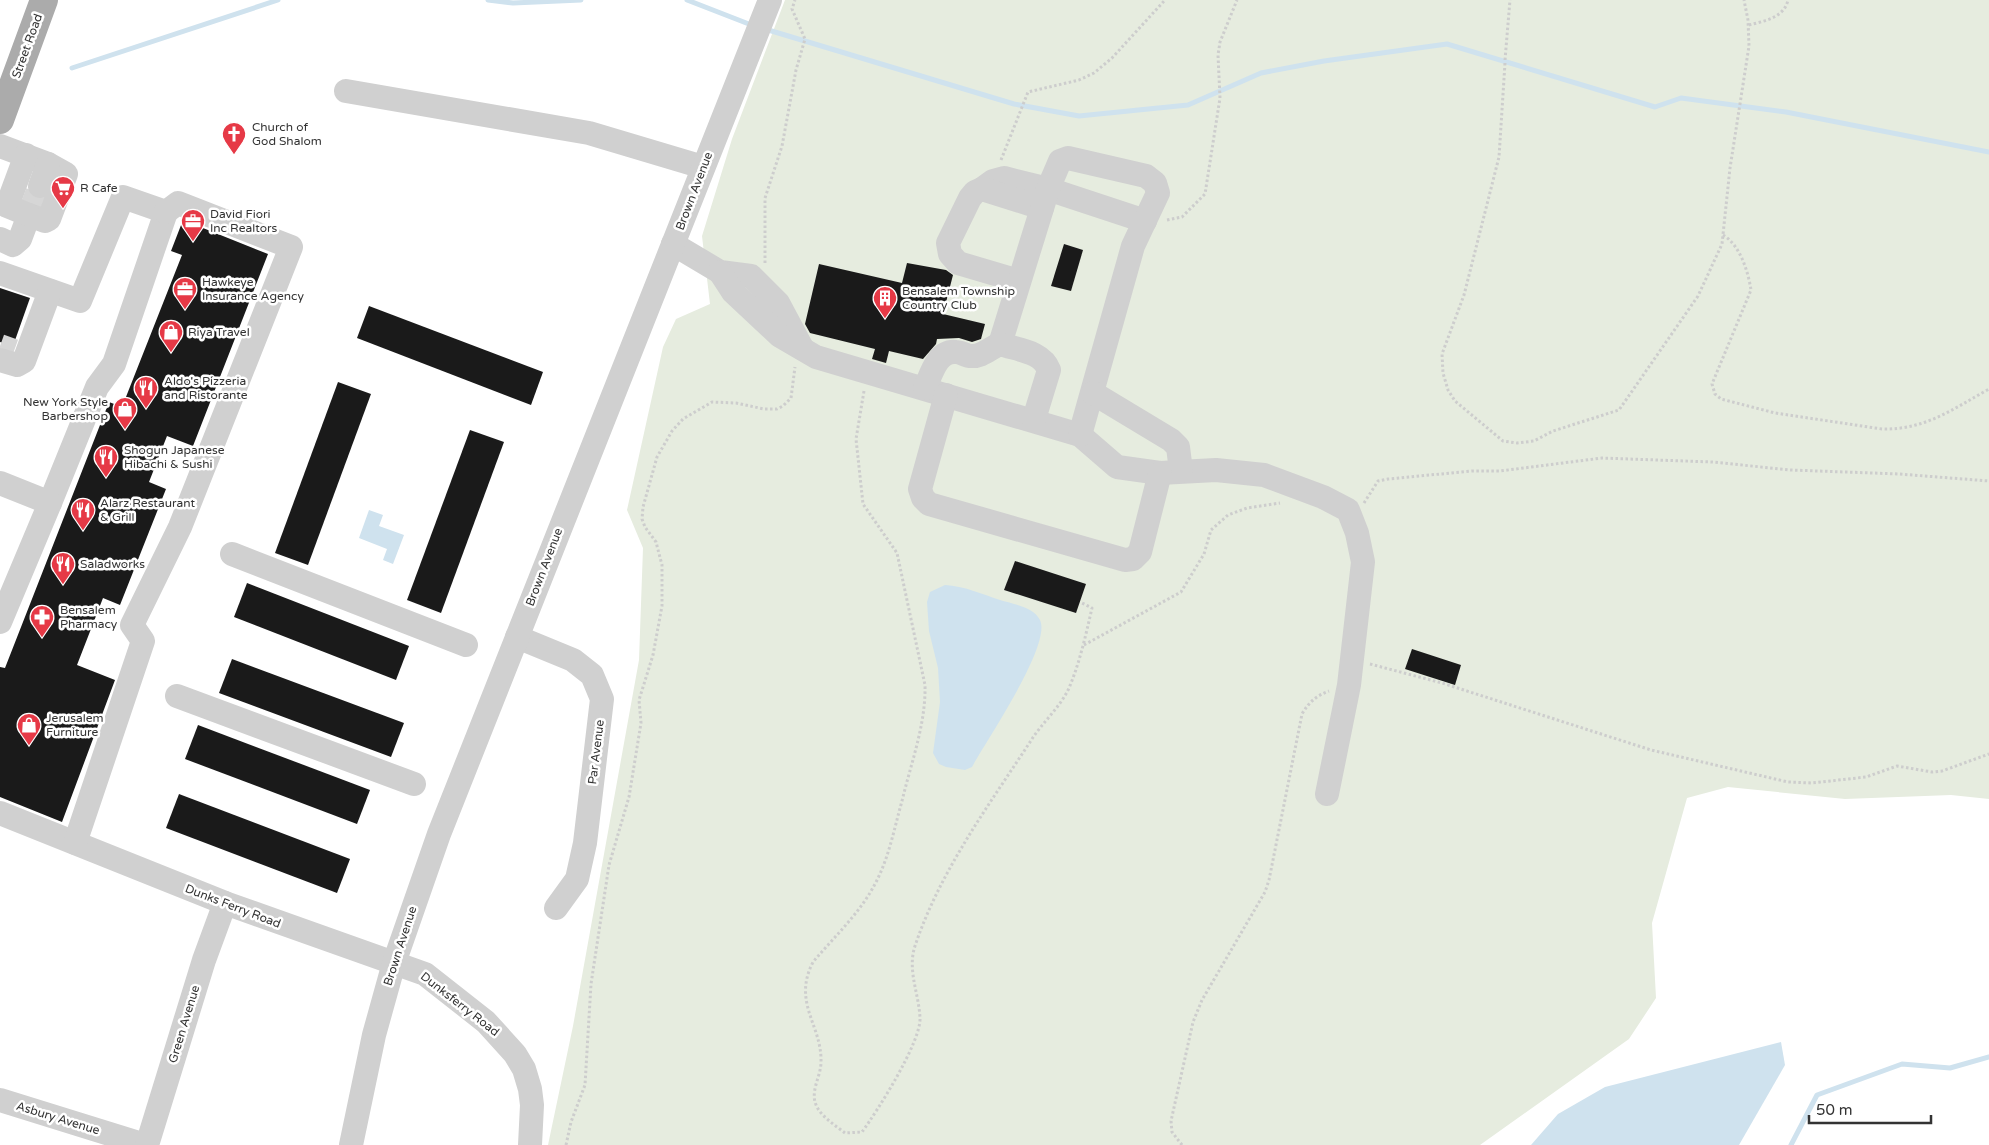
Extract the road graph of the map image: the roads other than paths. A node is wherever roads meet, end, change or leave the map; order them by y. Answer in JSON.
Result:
{"nodes":[{"id":1,"x":44,"y":0,"type":"edge"},
{"id":2,"x":762,"y":19,"type":"edge"},
{"id":3,"x":346,"y":91,"type":"dead end"},
{"id":4,"x":0,"y":120,"type":"edge"},
{"id":5,"x":0,"y":146,"type":"edge"},
{"id":6,"x":703,"y":167,"type":"junction"},
{"id":7,"x":38,"y":168,"type":"junction"},
{"id":8,"x":1045,"y":199,"type":"junction"},
{"id":9,"x":166,"y":212,"type":"junction"},
{"id":10,"x":29,"y":214,"type":"junction"},
{"id":11,"x":1145,"y":220,"type":"junction"},
{"id":12,"x":0,"y":239,"type":"edge"},
{"id":13,"x":673,"y":244,"type":"junction"},
{"id":14,"x":720,"y":272,"type":"junction"},
{"id":15,"x":0,"y":273,"type":"edge"},
{"id":16,"x":1019,"y":281,"type":"junction"},
{"id":17,"x":50,"y":291,"type":"junction"},
{"id":18,"x":1000,"y":344,"type":"junction"},
{"id":19,"x":802,"y":348,"type":"junction"},
{"id":20,"x":8,"y":352,"type":"edge"},
{"id":21,"x":936,"y":392,"type":"junction"},
{"id":22,"x":1093,"y":393,"type":"junction"},
{"id":23,"x":1034,"y":420,"type":"junction"},
{"id":24,"x":1080,"y":435,"type":"junction"},
{"id":25,"x":1170,"y":472,"type":"junction"},
{"id":26,"x":0,"y":483,"type":"edge"},
{"id":27,"x":50,"y":503,"type":"junction"},
{"id":28,"x":232,"y":554,"type":"dead end"},
{"id":29,"x":0,"y":622,"type":"edge"},
{"id":30,"x":517,"y":637,"type":"junction"},
{"id":31,"x":466,"y":645,"type":"dead end"},
{"id":32,"x":177,"y":696,"type":"dead end"},
{"id":33,"x":414,"y":784,"type":"dead end"},
{"id":34,"x":1327,"y":794,"type":"dead end"},
{"id":35,"x":1,"y":815,"type":"edge"},
{"id":36,"x":75,"y":843,"type":"junction"},
{"id":37,"x":224,"y":904,"type":"junction"},
{"id":38,"x":556,"y":908,"type":"dead end"},
{"id":39,"x":394,"y":963,"type":"junction"},
{"id":40,"x":0,"y":1100,"type":"edge"},
{"id":41,"x":146,"y":1145,"type":"edge"},
{"id":42,"x":351,"y":1145,"type":"edge"},
{"id":43,"x":530,"y":1145,"type":"edge"}],
"edges":[{"from":1,"to":4,"type":"main road","name":"Street Road"},
{"from":2,"to":6,"type":"street","name":"Brown Avenue"},
{"from":3,"to":6,"type":"street"},
{"from":5,"to":7,"type":"street"},
{"from":6,"to":13,"type":"street","name":"Brown Avenue"},
{"from":7,"to":10,"type":"street"},
{"from":7,"to":10,"type":"street"},
{"from":8,"to":11,"type":"street"},
{"from":8,"to":11,"type":"street"},
{"from":8,"to":16,"type":"street"},
{"from":8,"to":16,"type":"street"},
{"from":9,"to":17,"type":"street"},
{"from":9,"to":27,"type":"street"},
{"from":9,"to":36,"type":"street"},
{"from":10,"to":12,"type":"street"},
{"from":11,"to":22,"type":"street"},
{"from":13,"to":14,"type":"street"},
{"from":13,"to":30,"type":"street","name":"Brown Avenue"},
{"from":14,"to":19,"type":"street"},
{"from":14,"to":19,"type":"street"},
{"from":15,"to":17,"type":"street"},
{"from":16,"to":18,"type":"street"},
{"from":17,"to":20,"type":"street"},
{"from":18,"to":21,"type":"street"},
{"from":18,"to":23,"type":"street"},
{"from":19,"to":21,"type":"street"},
{"from":21,"to":23,"type":"street"},
{"from":21,"to":25,"type":"street"},
{"from":22,"to":24,"type":"street"},
{"from":22,"to":25,"type":"street"},
{"from":23,"to":24,"type":"street"},
{"from":24,"to":25,"type":"street"},
{"from":25,"to":34,"type":"street"},
{"from":26,"to":27,"type":"street"},
{"from":27,"to":29,"type":"street"},
{"from":28,"to":31,"type":"street"},
{"from":30,"to":38,"type":"street","name":"Par Avenue"},
{"from":30,"to":39,"type":"street","name":"Brown Avenue"},
{"from":32,"to":33,"type":"street"},
{"from":35,"to":36,"type":"street","name":"Dunks Ferry Road"},
{"from":36,"to":37,"type":"street","name":"Dunks Ferry Road"},
{"from":37,"to":39,"type":"street","name":"Dunks Ferry Road"},
{"from":37,"to":41,"type":"street","name":"Green Avenue"},
{"from":39,"to":42,"type":"street","name":"Brown Avenue"},
{"from":39,"to":43,"type":"street","name":"Dunksferry Road"},
{"from":40,"to":41,"type":"street","name":"Asbury Avenue"}]}
